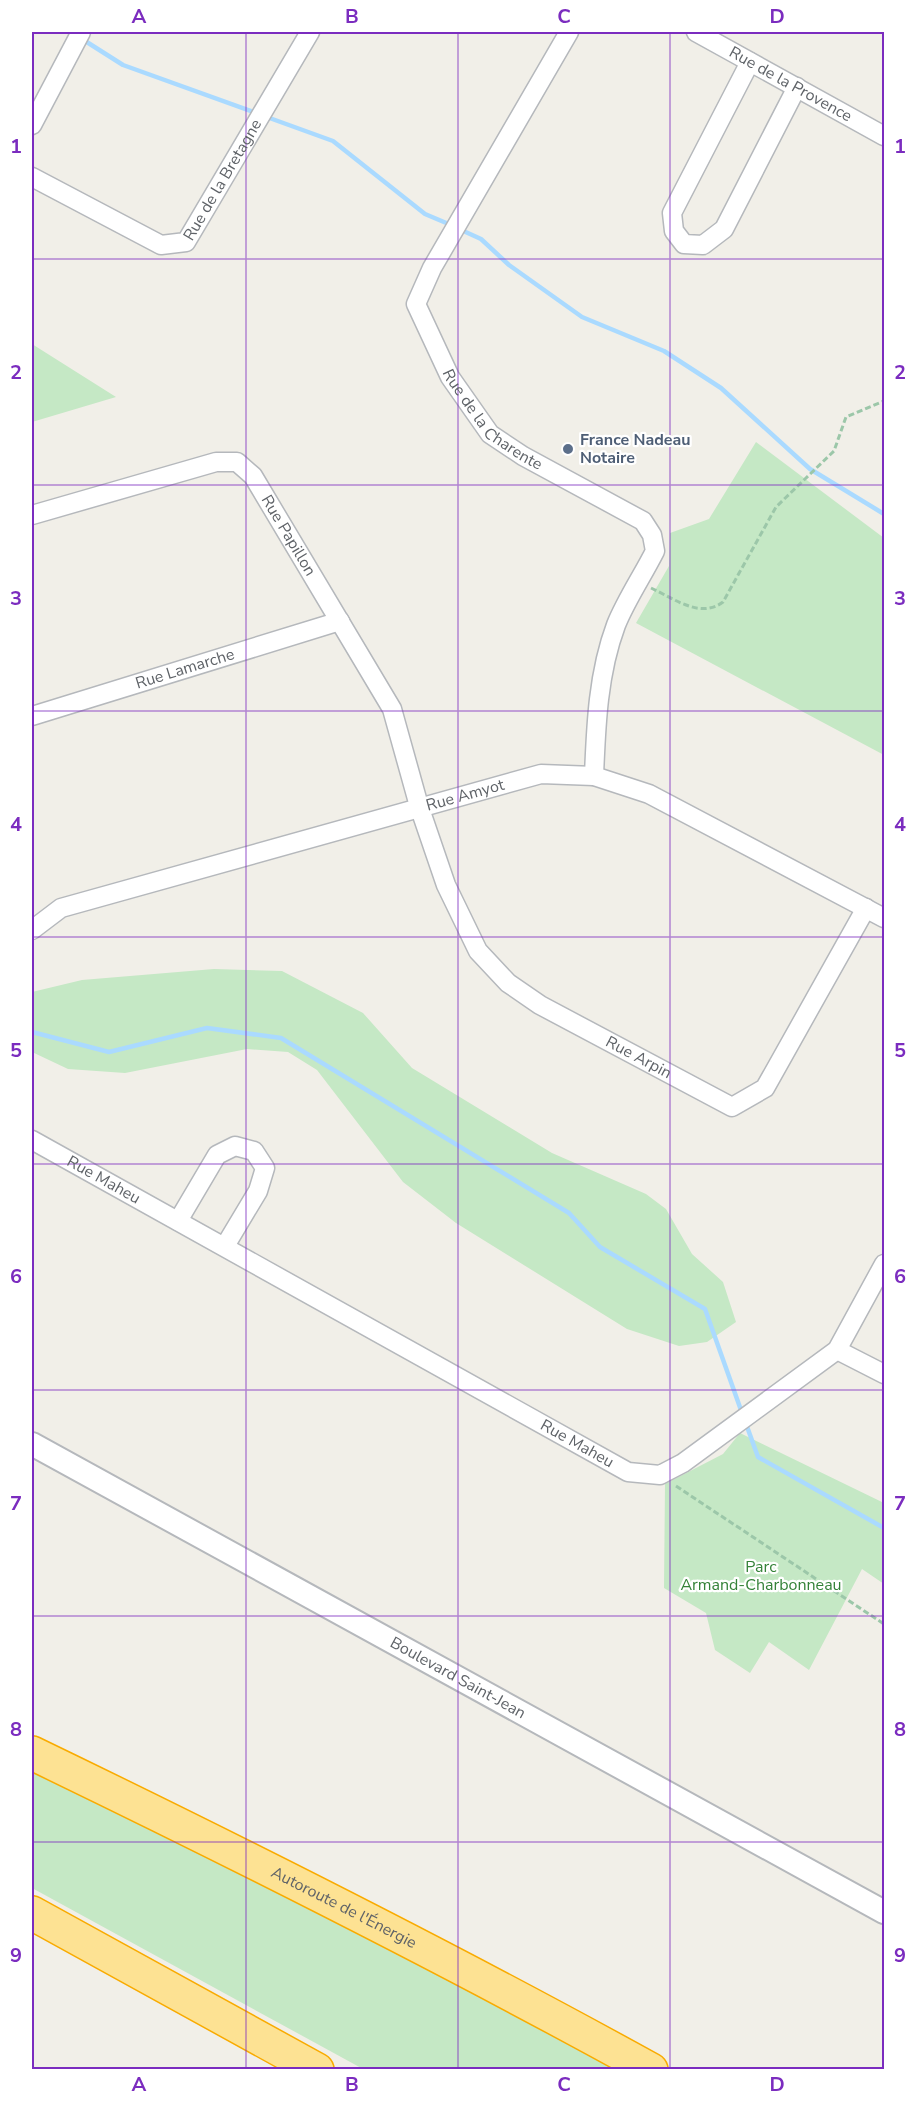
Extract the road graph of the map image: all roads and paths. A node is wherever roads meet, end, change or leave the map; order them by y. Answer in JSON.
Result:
{"nodes":[{"id":1,"x":81,"y":32,"type":"edge"},
{"id":2,"x":310,"y":32,"type":"edge"},
{"id":3,"x":569,"y":32,"type":"edge"},
{"id":4,"x":696,"y":32,"type":"edge"},
{"id":5,"x":750,"y":62,"type":"junction"},
{"id":6,"x":796,"y":87,"type":"junction"},
{"id":7,"x":32,"y":125,"type":"edge"},
{"id":8,"x":885,"y":136,"type":"edge"},
{"id":9,"x":32,"y":177,"type":"edge"},
{"id":10,"x":885,"y":401,"type":"edge"},
{"id":11,"x":32,"y":515,"type":"edge"},
{"id":12,"x":639,"y":583,"type":"junction"},
{"id":13,"x":340,"y":621,"type":"junction"},
{"id":14,"x":32,"y":716,"type":"edge"},
{"id":15,"x":594,"y":776,"type":"junction"},
{"id":16,"x":419,"y":806,"type":"junction"},
{"id":17,"x":866,"y":908,"type":"junction"},
{"id":18,"x":885,"y":918,"type":"edge"},
{"id":19,"x":32,"y":930,"type":"edge"},
{"id":20,"x":32,"y":1140,"type":"edge"},
{"id":21,"x":178,"y":1221,"type":"junction"},
{"id":22,"x":225,"y":1246,"type":"junction"},
{"id":23,"x":885,"y":1264,"type":"edge"},
{"id":24,"x":837,"y":1350,"type":"junction"},
{"id":25,"x":885,"y":1374,"type":"edge"},
{"id":26,"x":32,"y":1444,"type":"edge"},
{"id":27,"x":660,"y":1475,"type":"junction"},
{"id":28,"x":885,"y":1624,"type":"edge"},
{"id":29,"x":32,"y":1753,"type":"edge"},
{"id":30,"x":885,"y":1912,"type":"edge"},
{"id":31,"x":32,"y":1913,"type":"edge"},
{"id":32,"x":317,"y":2070,"type":"edge"},
{"id":33,"x":651,"y":2070,"type":"edge"}],
"edges":[{"from":1,"to":7,"type":"street"},
{"from":2,"to":9,"type":"street","name":"Rue de la Bretagne"},
{"from":3,"to":12,"type":"street","name":"Rue de la Charente"},
{"from":4,"to":5,"type":"street","name":"Rue de la Provence"},
{"from":5,"to":6,"type":"street","name":"Rue de la Provence"},
{"from":5,"to":6,"type":"street"},
{"from":6,"to":8,"type":"street","name":"Rue de la Provence"},
{"from":10,"to":12,"type":"path"},
{"from":11,"to":13,"type":"street","name":"Rue Papillon"},
{"from":12,"to":15,"type":"street","name":"Rue de la Charente"},
{"from":13,"to":14,"type":"street","name":"Rue Lamarche"},
{"from":13,"to":16,"type":"street","name":"Rue Papillon"},
{"from":15,"to":16,"type":"street","name":"Rue Amyot"},
{"from":15,"to":17,"type":"street","name":"Rue Amyot"},
{"from":16,"to":17,"type":"street","name":"Rue Arpin"},
{"from":16,"to":19,"type":"street","name":"Rue Amyot"},
{"from":17,"to":18,"type":"street","name":"Rue Amyot"},
{"from":20,"to":21,"type":"street","name":"Rue Maheu"},
{"from":21,"to":22,"type":"street","name":"Rue Maheu"},
{"from":21,"to":22,"type":"street"},
{"from":22,"to":27,"type":"street","name":"Rue Maheu"},
{"from":23,"to":24,"type":"street"},
{"from":24,"to":25,"type":"street"},
{"from":24,"to":27,"type":"street"},
{"from":26,"to":30,"type":"street","name":"Boulevard Saint-Jean"},
{"from":27,"to":28,"type":"path"},
{"from":29,"to":33,"type":"highway","name":"Autoroute de l'Énergie"},
{"from":31,"to":32,"type":"highway"}]}
